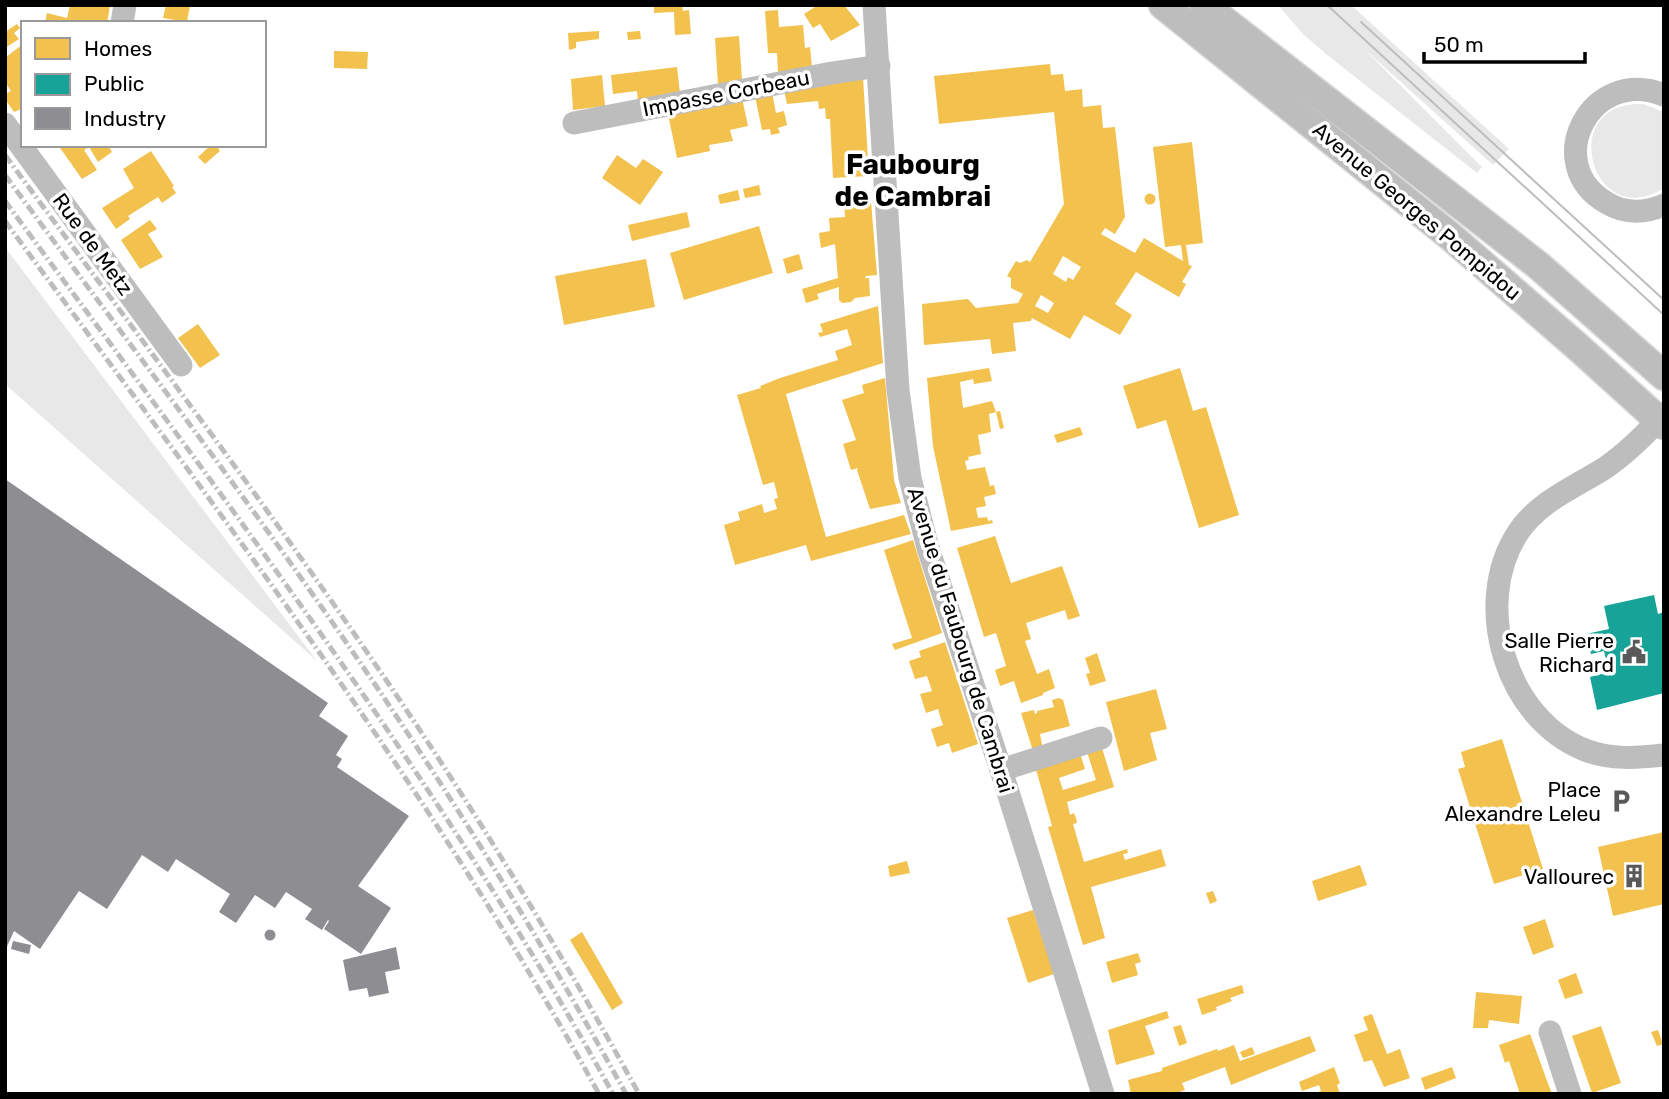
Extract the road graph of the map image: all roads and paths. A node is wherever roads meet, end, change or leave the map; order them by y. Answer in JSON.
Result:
{"nodes":[{"id":1,"x":874,"y":5,"type":"edge"},
{"id":2,"x":1163,"y":5,"type":"edge"},
{"id":3,"x":1204,"y":5,"type":"edge"},
{"id":4,"x":879,"y":66,"type":"junction"},
{"id":5,"x":1661,"y":92,"type":"edge"},
{"id":6,"x":574,"y":123,"type":"dead end"},
{"id":7,"x":27,"y":147,"type":"edge"},
{"id":8,"x":1658,"y":212,"type":"edge"},
{"id":9,"x":181,"y":365,"type":"dead end"},
{"id":10,"x":1664,"y":376,"type":"edge"},
{"id":11,"x":1662,"y":420,"type":"edge"},
{"id":12,"x":1101,"y":738,"type":"dead end"},
{"id":13,"x":1664,"y":755,"type":"edge"},
{"id":14,"x":1001,"y":770,"type":"junction"},
{"id":15,"x":1550,"y":1032,"type":"dead end"},
{"id":16,"x":1103,"y":1094,"type":"edge"},
{"id":17,"x":1570,"y":1094,"type":"edge"}],
"edges":[{"from":1,"to":4,"type":"street","name":"Avenue du Faubourg de Cambrai"},
{"from":2,"to":11,"type":"main road","name":"Avenue Georges Pompidou"},
{"from":3,"to":10,"type":"main road","name":"Avenue Georges Pompidou"},
{"from":4,"to":6,"type":"street","name":"Impasse Corbeau"},
{"from":4,"to":14,"type":"street","name":"Avenue du Faubourg de Cambrai"},
{"from":5,"to":8,"type":"street"},
{"from":7,"to":9,"type":"street","name":"Rue de Metz"},
{"from":11,"to":13,"type":"street"},
{"from":12,"to":14,"type":"street"},
{"from":14,"to":16,"type":"street","name":"Avenue du Faubourg de Cambrai"},
{"from":15,"to":17,"type":"street"}]}
